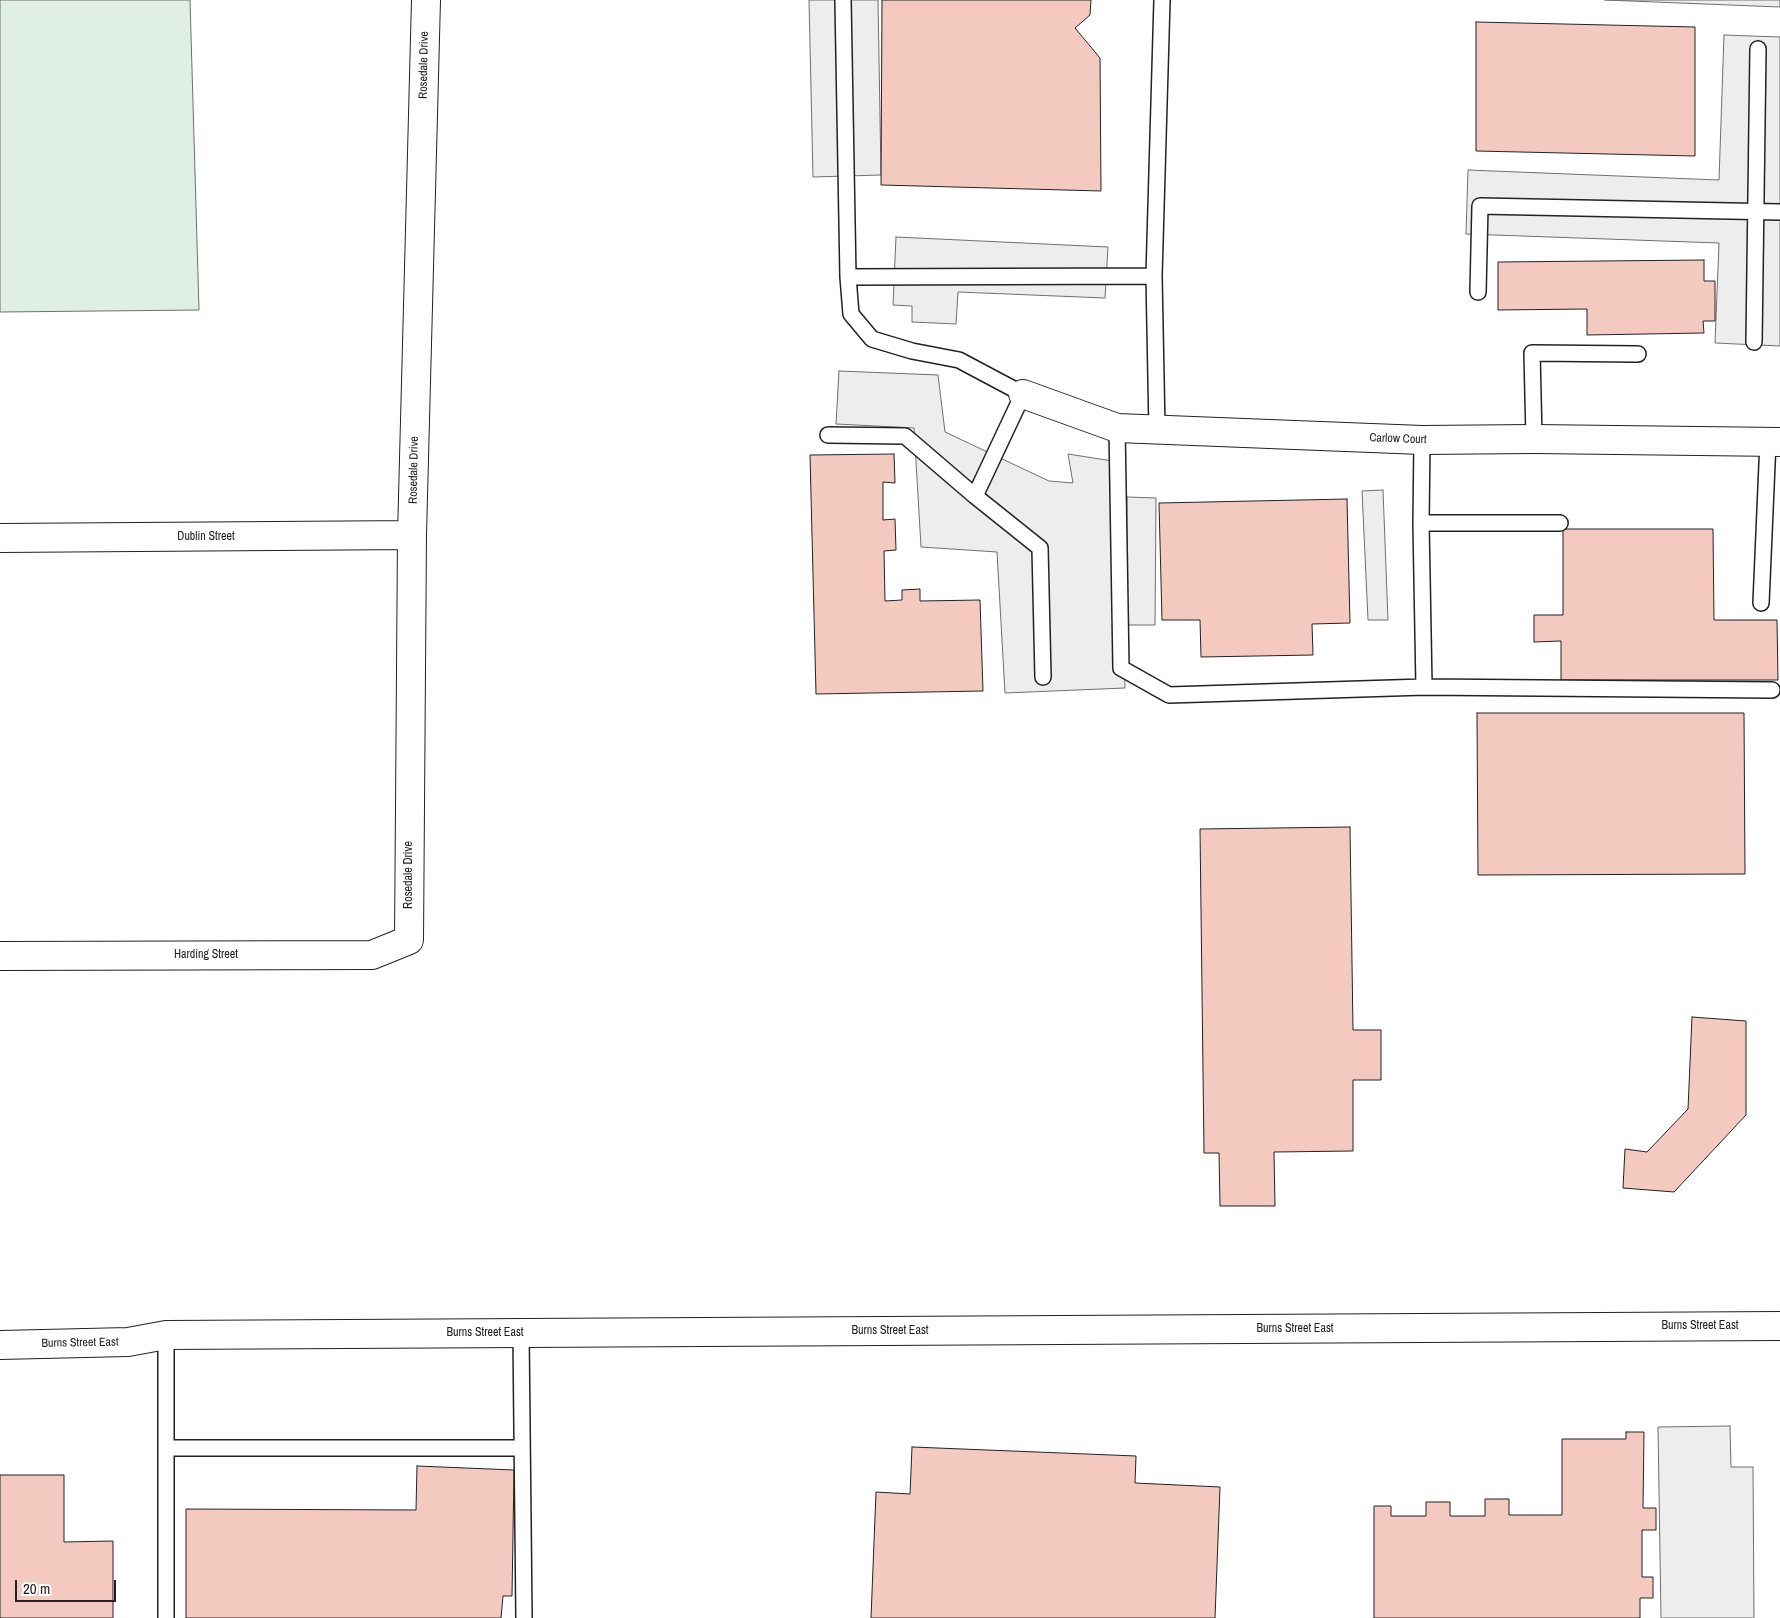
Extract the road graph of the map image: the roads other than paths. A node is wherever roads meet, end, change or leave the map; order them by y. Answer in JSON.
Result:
{"nodes":[{"id":1,"x":426,"y":0,"type":"edge"},
{"id":2,"x":843,"y":0,"type":"edge"},
{"id":3,"x":1162,"y":0,"type":"edge"},
{"id":4,"x":1758,"y":49,"type":"dead end"},
{"id":5,"x":1756,"y":211,"type":"junction"},
{"id":6,"x":1780,"y":212,"type":"edge"},
{"id":7,"x":1154,"y":276,"type":"junction"},
{"id":8,"x":848,"y":277,"type":"junction"},
{"id":9,"x":1478,"y":292,"type":"dead end"},
{"id":10,"x":1754,"y":342,"type":"dead end"},
{"id":11,"x":1638,"y":354,"type":"dead end"},
{"id":12,"x":1023,"y":394,"type":"junction"},
{"id":13,"x":1117,"y":428,"type":"junction"},
{"id":14,"x":1157,"y":430,"type":"junction"},
{"id":15,"x":828,"y":435,"type":"dead end"},
{"id":16,"x":1534,"y":439,"type":"junction"},
{"id":17,"x":1422,"y":440,"type":"junction"},
{"id":18,"x":1774,"y":441,"type":"edge"},
{"id":19,"x":975,"y":496,"type":"junction"},
{"id":20,"x":1560,"y":522,"type":"dead end"},
{"id":21,"x":1421,"y":523,"type":"junction"},
{"id":22,"x":412,"y":535,"type":"junction"},
{"id":23,"x":0,"y":538,"type":"edge"},
{"id":24,"x":1761,"y":603,"type":"dead end"},
{"id":25,"x":1043,"y":677,"type":"dead end"},
{"id":26,"x":1424,"y":687,"type":"junction"},
{"id":27,"x":1772,"y":690,"type":"dead end"},
{"id":28,"x":408,"y":940,"type":"joint"},
{"id":29,"x":0,"y":956,"type":"edge"},
{"id":30,"x":1780,"y":1326,"type":"edge"},
{"id":31,"x":520,"y":1333,"type":"junction"},
{"id":32,"x":166,"y":1335,"type":"junction"},
{"id":33,"x":0,"y":1345,"type":"edge"},
{"id":34,"x":166,"y":1448,"type":"junction"},
{"id":35,"x":522,"y":1448,"type":"junction"},
{"id":36,"x":166,"y":1618,"type":"edge"},
{"id":37,"x":524,"y":1618,"type":"edge"}],
"edges":[{"from":1,"to":22,"type":"street","name":"Rosedale Drive"},
{"from":2,"to":8,"type":"lane"},
{"from":3,"to":7,"type":"lane"},
{"from":4,"to":5,"type":"lane"},
{"from":5,"to":6,"type":"lane"},
{"from":5,"to":9,"type":"lane"},
{"from":5,"to":10,"type":"lane"},
{"from":7,"to":8,"type":"lane"},
{"from":7,"to":14,"type":"lane"},
{"from":8,"to":12,"type":"lane"},
{"from":11,"to":16,"type":"lane"},
{"from":12,"to":13,"type":"street","name":"Carlow Court"},
{"from":12,"to":19,"type":"lane"},
{"from":13,"to":14,"type":"street","name":"Carlow Court"},
{"from":13,"to":26,"type":"lane"},
{"from":14,"to":17,"type":"street","name":"Carlow Court"},
{"from":15,"to":19,"type":"lane"},
{"from":16,"to":17,"type":"street","name":"Carlow Court"},
{"from":16,"to":18,"type":"street","name":"Carlow Court"},
{"from":17,"to":21,"type":"lane"},
{"from":18,"to":24,"type":"lane"},
{"from":19,"to":25,"type":"lane"},
{"from":20,"to":21,"type":"lane"},
{"from":21,"to":26,"type":"lane"},
{"from":22,"to":23,"type":"street","name":"Dublin Street"},
{"from":22,"to":28,"type":"street","name":"Rosedale Drive"},
{"from":26,"to":27,"type":"lane"},
{"from":28,"to":29,"type":"street","name":"Harding Street"},
{"from":30,"to":31,"type":"street","name":"Burns Street East"},
{"from":31,"to":32,"type":"street","name":"Burns Street East"},
{"from":31,"to":35,"type":"lane"},
{"from":32,"to":33,"type":"street","name":"Burns Street East"},
{"from":32,"to":34,"type":"lane"},
{"from":34,"to":35,"type":"lane"},
{"from":34,"to":36,"type":"lane"},
{"from":35,"to":37,"type":"lane"}]}
